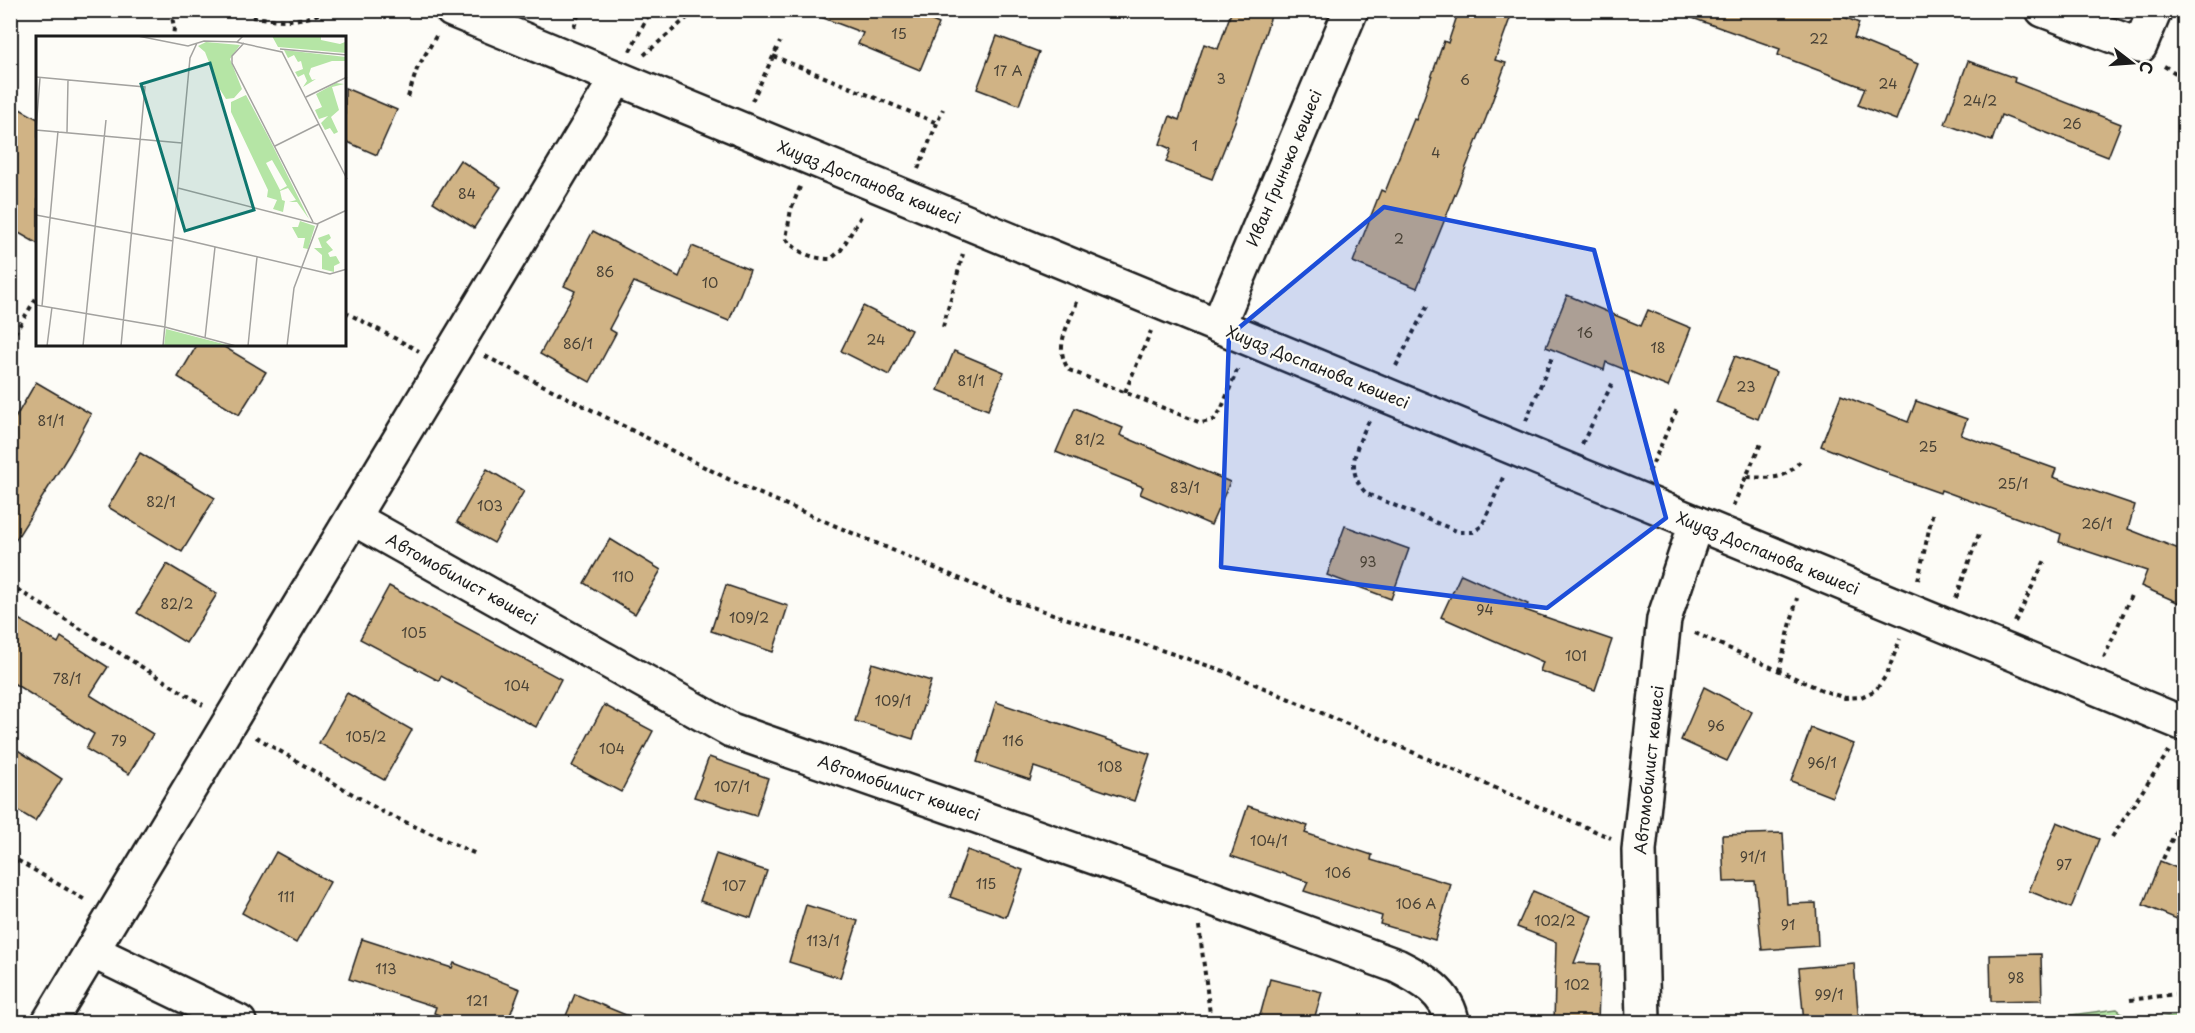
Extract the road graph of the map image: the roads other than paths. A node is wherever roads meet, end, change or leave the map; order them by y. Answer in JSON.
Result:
{"nodes":[{"id":1,"x":1351,"y":10,"type":"edge"},
{"id":2,"x":2043,"y":10,"type":"edge"},
{"id":3,"x":2155,"y":10,"type":"edge"},
{"id":4,"x":454,"y":11,"type":"edge"},
{"id":5,"x":617,"y":78,"type":"junction"},
{"id":6,"x":1218,"y":326,"type":"junction"},
{"id":7,"x":352,"y":518,"type":"junction"},
{"id":8,"x":1708,"y":528,"type":"junction"},
{"id":9,"x":2178,"y":736,"type":"edge"},
{"id":10,"x":92,"y":951,"type":"junction"},
{"id":11,"x":49,"y":1023,"type":"edge"},
{"id":12,"x":239,"y":1023,"type":"edge"},
{"id":13,"x":1452,"y":1023,"type":"edge"},
{"id":14,"x":1643,"y":1023,"type":"edge"}],
"edges":[{"from":1,"to":6,"type":"main road","name":"Иван Гринько көшесі"},
{"from":2,"to":3,"type":"main road"},
{"from":4,"to":5,"type":"main road","name":"Хиуаз Доспанова көшесі"},
{"from":5,"to":6,"type":"main road","name":"Хиуаз Доспанова көшесі"},
{"from":5,"to":7,"type":"main road"},
{"from":6,"to":8,"type":"main road","name":"Хиуаз Доспанова көшесі"},
{"from":7,"to":10,"type":"main road"},
{"from":7,"to":13,"type":"main road","name":"Автомобилист көшесі"},
{"from":8,"to":9,"type":"main road","name":"Хиуаз Доспанова көшесі"},
{"from":8,"to":14,"type":"main road","name":"Автомобилист көшесі"},
{"from":10,"to":11,"type":"main road"},
{"from":10,"to":12,"type":"main road"}]}
